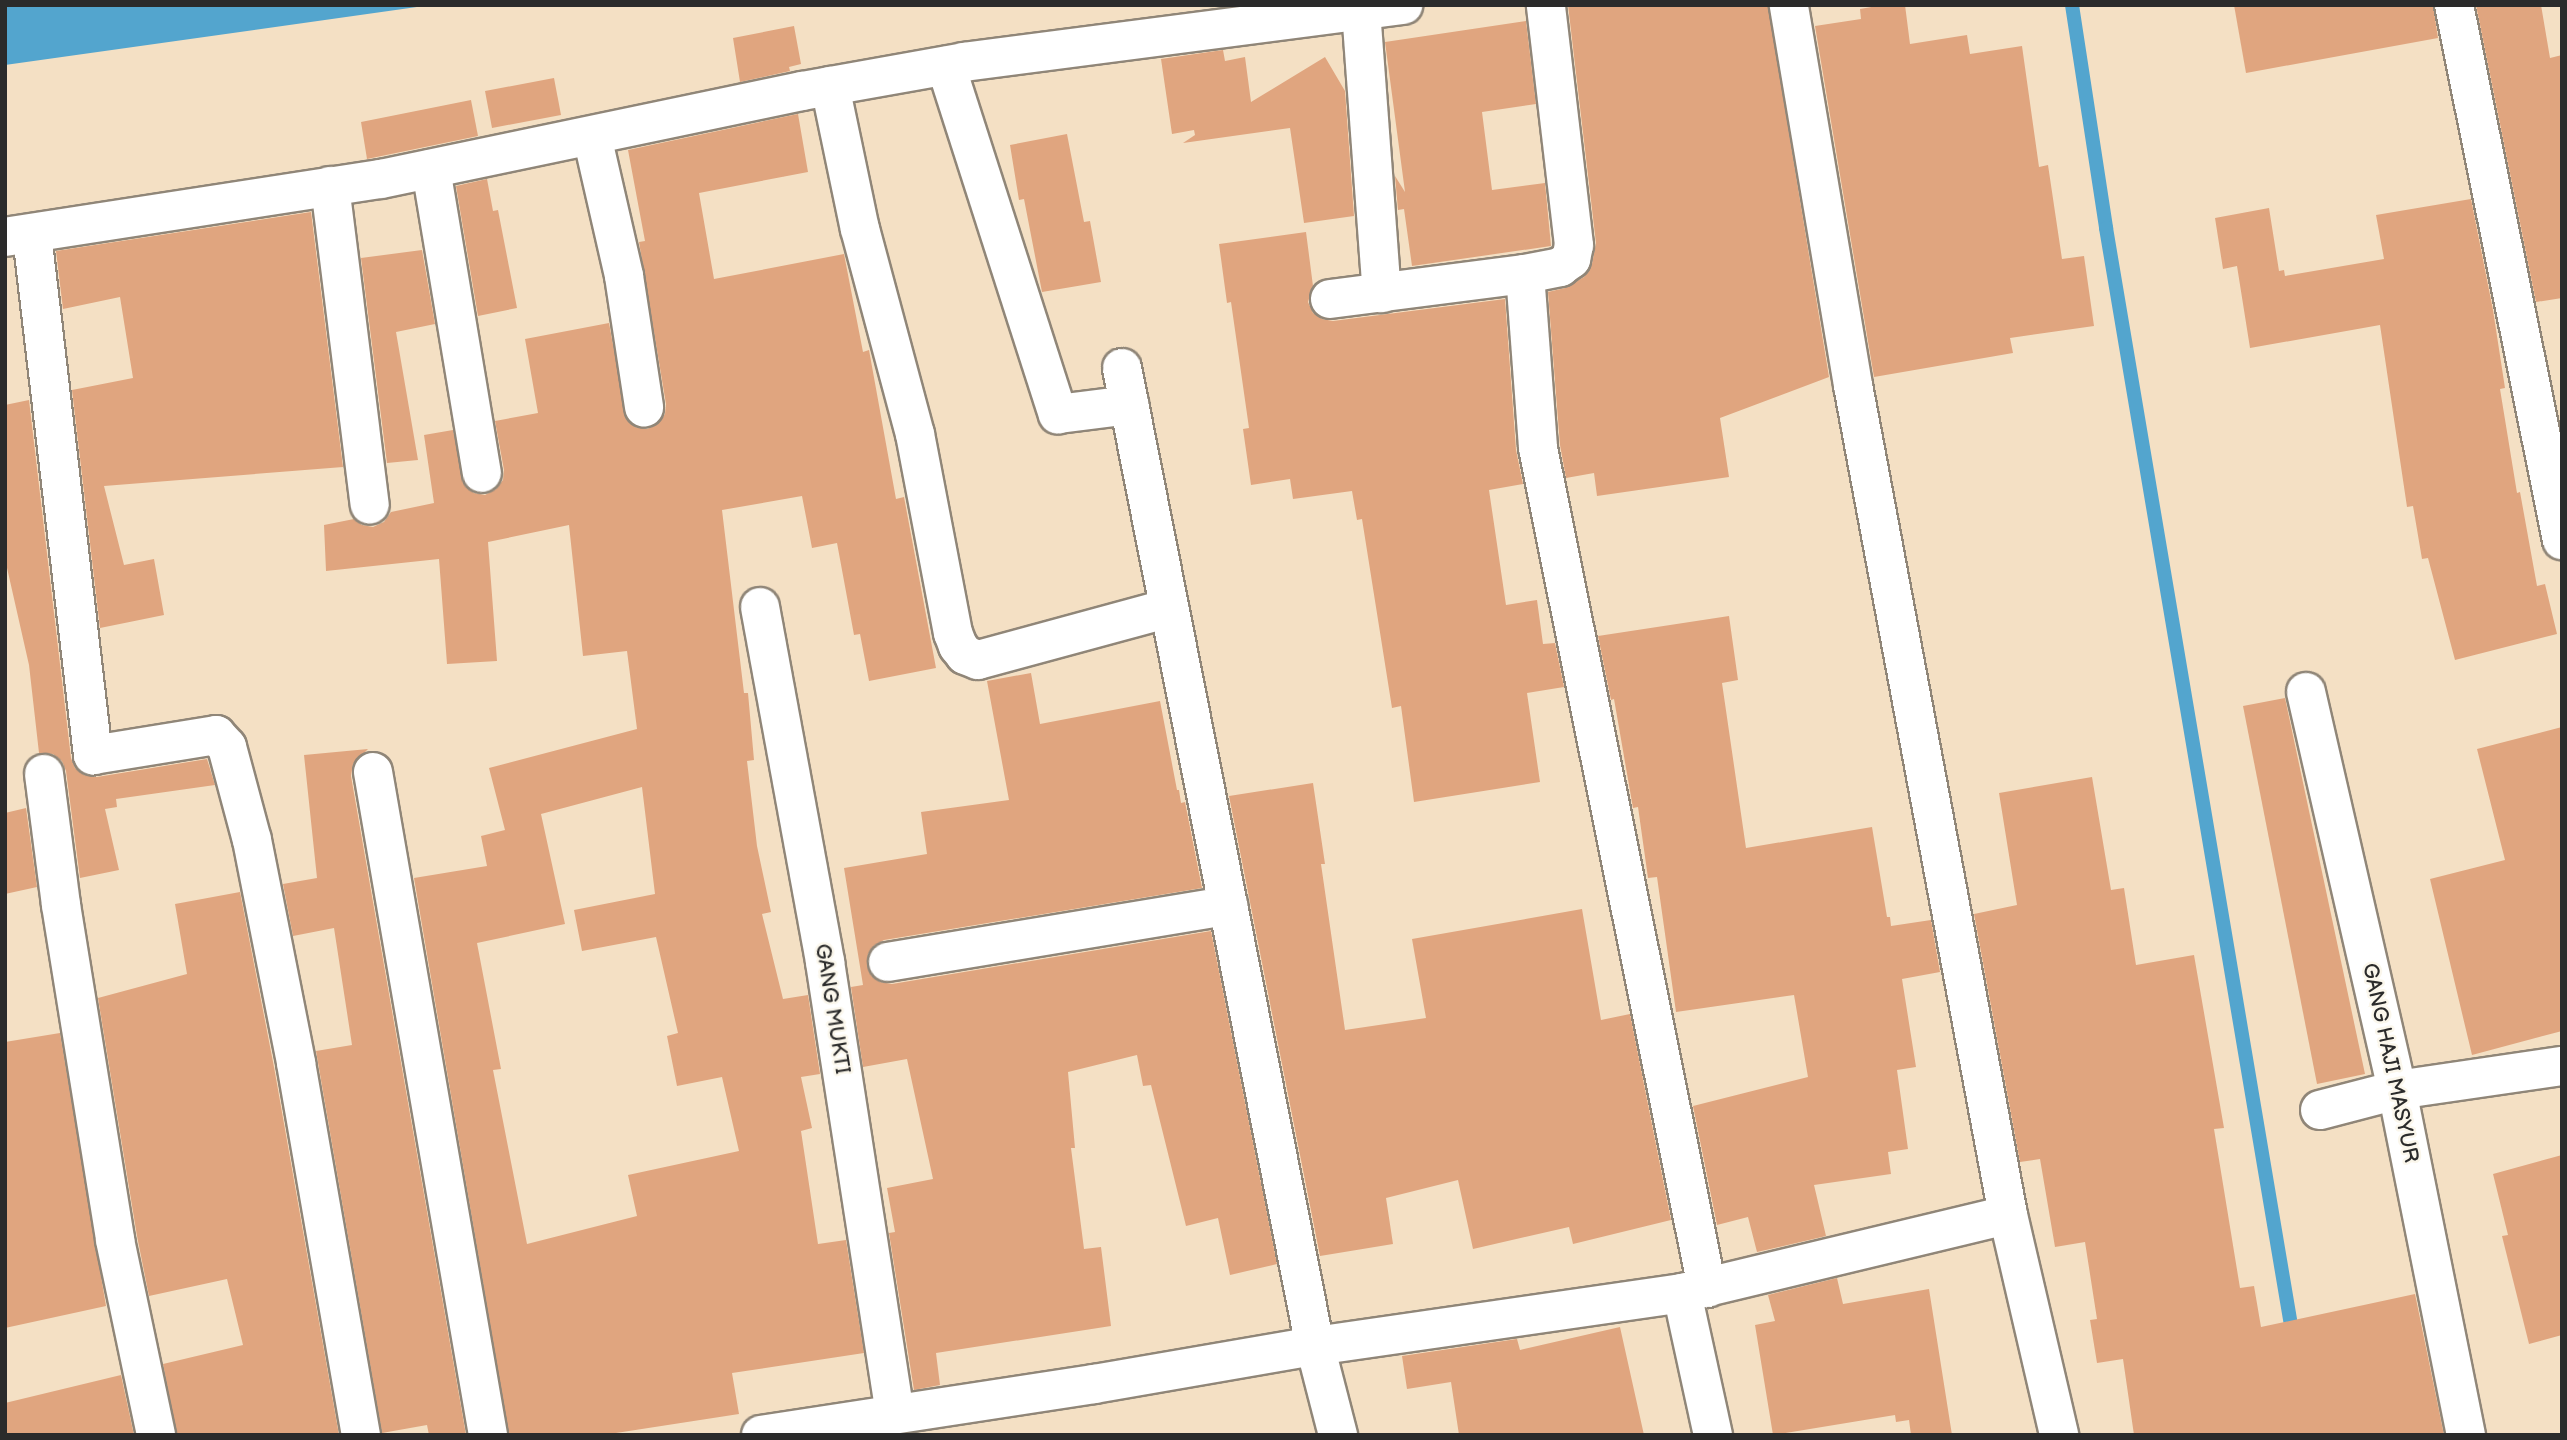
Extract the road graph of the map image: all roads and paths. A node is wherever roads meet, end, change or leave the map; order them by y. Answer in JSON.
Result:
{"nodes":[{"id":1,"x":1403,"y":5,"type":"edge"},
{"id":2,"x":1546,"y":5,"type":"edge"},
{"id":3,"x":1789,"y":5,"type":"edge"},
{"id":4,"x":2454,"y":5,"type":"edge"},
{"id":5,"x":1361,"y":10,"type":"junction"},
{"id":6,"x":946,"y":66,"type":"junction"},
{"id":7,"x":830,"y":86,"type":"junction"},
{"id":8,"x":592,"y":136,"type":"junction"},
{"id":9,"x":431,"y":169,"type":"junction"},
{"id":10,"x":330,"y":186,"type":"junction"},
{"id":11,"x":19,"y":236,"type":"edge"},
{"id":12,"x":1525,"y":275,"type":"junction"},
{"id":13,"x":1382,"y":293,"type":"junction"},
{"id":14,"x":1330,"y":299,"type":"dead end"},
{"id":15,"x":1122,"y":368,"type":"dead end"},
{"id":16,"x":1129,"y":405,"type":"junction"},
{"id":17,"x":644,"y":407,"type":"dead end"},
{"id":18,"x":482,"y":473,"type":"dead end"},
{"id":19,"x":2558,"y":501,"type":"edge"},
{"id":20,"x":370,"y":505,"type":"dead end"},
{"id":21,"x":2562,"y":540,"type":"edge"},
{"id":22,"x":760,"y":607,"type":"dead end"},
{"id":23,"x":1169,"y":608,"type":"junction"},
{"id":24,"x":2306,"y":692,"type":"dead end"},
{"id":25,"x":373,"y":772,"type":"dead end"},
{"id":26,"x":44,"y":774,"type":"dead end"},
{"id":27,"x":1228,"y":906,"type":"junction"},
{"id":28,"x":888,"y":962,"type":"dead end"},
{"id":29,"x":2562,"y":1066,"type":"edge"},
{"id":30,"x":2397,"y":1090,"type":"junction"},
{"id":31,"x":2320,"y":1110,"type":"dead end"},
{"id":32,"x":2008,"y":1214,"type":"junction"},
{"id":33,"x":1694,"y":1291,"type":"junction"},
{"id":34,"x":1315,"y":1346,"type":"junction"},
{"id":35,"x":895,"y":1413,"type":"junction"},
{"id":36,"x":838,"y":1429,"type":"edge"},
{"id":37,"x":156,"y":1435,"type":"edge"},
{"id":38,"x":361,"y":1435,"type":"edge"},
{"id":39,"x":488,"y":1435,"type":"edge"},
{"id":40,"x":761,"y":1435,"type":"edge"},
{"id":41,"x":1338,"y":1435,"type":"edge"},
{"id":42,"x":1713,"y":1435,"type":"edge"},
{"id":43,"x":2059,"y":1435,"type":"edge"},
{"id":44,"x":2466,"y":1435,"type":"edge"}],
"edges":[{"from":1,"to":5,"type":"street"},
{"from":2,"to":12,"type":"street"},
{"from":3,"to":32,"type":"street"},
{"from":4,"to":19,"type":"street"},
{"from":5,"to":6,"type":"street"},
{"from":5,"to":13,"type":"street"},
{"from":6,"to":7,"type":"street"},
{"from":6,"to":16,"type":"street"},
{"from":7,"to":8,"type":"street"},
{"from":7,"to":23,"type":"street"},
{"from":8,"to":9,"type":"street"},
{"from":8,"to":17,"type":"street"},
{"from":9,"to":10,"type":"street"},
{"from":9,"to":18,"type":"street"},
{"from":10,"to":11,"type":"street"},
{"from":10,"to":20,"type":"street"},
{"from":11,"to":38,"type":"street"},
{"from":12,"to":13,"type":"street"},
{"from":12,"to":33,"type":"street"},
{"from":13,"to":14,"type":"street"},
{"from":15,"to":16,"type":"street"},
{"from":16,"to":23,"type":"street"},
{"from":19,"to":21,"type":"street"},
{"from":22,"to":35,"type":"street","name":"GANG MUKTI"},
{"from":23,"to":27,"type":"street"},
{"from":24,"to":30,"type":"street","name":"GANG HAJI MASYUR"},
{"from":25,"to":39,"type":"street"},
{"from":26,"to":37,"type":"street"},
{"from":27,"to":28,"type":"street"},
{"from":27,"to":34,"type":"street"},
{"from":29,"to":30,"type":"street"},
{"from":30,"to":31,"type":"street"},
{"from":30,"to":44,"type":"street","name":"GANG HAJI MASYUR"},
{"from":32,"to":33,"type":"street"},
{"from":32,"to":43,"type":"street"},
{"from":33,"to":34,"type":"street"},
{"from":33,"to":42,"type":"street"},
{"from":34,"to":35,"type":"street"},
{"from":34,"to":41,"type":"street"},
{"from":35,"to":36,"type":"street"},
{"from":36,"to":40,"type":"street"}]}
